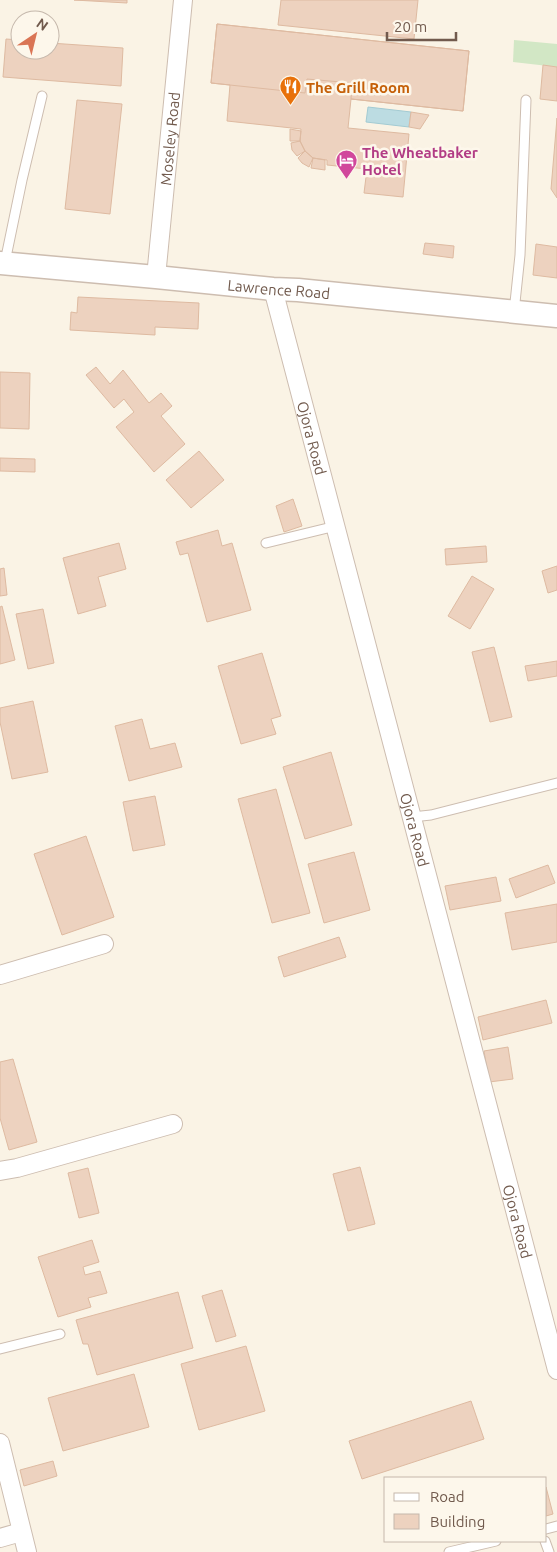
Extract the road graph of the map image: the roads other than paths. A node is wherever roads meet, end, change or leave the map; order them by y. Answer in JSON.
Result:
{"nodes":[{"id":1,"x":183,"y":0,"type":"edge"},
{"id":2,"x":42,"y":96,"type":"dead end"},
{"id":3,"x":526,"y":100,"type":"dead end"},
{"id":4,"x":2,"y":263,"type":"edge"},
{"id":5,"x":156,"y":277,"type":"junction"},
{"id":6,"x":273,"y":289,"type":"junction"},
{"id":7,"x":514,"y":312,"type":"junction"},
{"id":8,"x":557,"y":316,"type":"edge"},
{"id":9,"x":336,"y":526,"type":"junction"},
{"id":10,"x":266,"y":543,"type":"dead end"},
{"id":11,"x":557,"y":783,"type":"edge"},
{"id":12,"x":412,"y":817,"type":"junction"},
{"id":13,"x":104,"y":944,"type":"dead end"},
{"id":14,"x":0,"y":975,"type":"edge"},
{"id":15,"x":173,"y":1124,"type":"dead end"},
{"id":16,"x":0,"y":1170,"type":"edge"},
{"id":17,"x":60,"y":1334,"type":"dead end"},
{"id":18,"x":0,"y":1349,"type":"edge"},
{"id":19,"x":557,"y":1370,"type":"edge"},
{"id":20,"x":0,"y":1443,"type":"edge"},
{"id":21,"x":22,"y":1532,"type":"junction"},
{"id":22,"x":0,"y":1538,"type":"edge"},
{"id":23,"x":492,"y":1542,"type":"edge"},
{"id":24,"x":26,"y":1552,"type":"edge"},
{"id":25,"x":449,"y":1552,"type":"edge"}],
"edges":[{"from":1,"to":5,"type":"street","name":"Moseley Road"},
{"from":2,"to":4,"type":"lane"},
{"from":3,"to":7,"type":"lane"},
{"from":4,"to":5,"type":"street","name":"Lawrence Road"},
{"from":5,"to":6,"type":"street","name":"Lawrence Road"},
{"from":6,"to":7,"type":"street","name":"Lawrence Road"},
{"from":6,"to":9,"type":"street","name":"Ojora Road"},
{"from":7,"to":8,"type":"street","name":"Lawrence Road"},
{"from":9,"to":10,"type":"lane"},
{"from":9,"to":12,"type":"street","name":"Ojora Road"},
{"from":11,"to":12,"type":"lane"},
{"from":12,"to":19,"type":"street","name":"Ojora Road"},
{"from":13,"to":14,"type":"street"},
{"from":15,"to":16,"type":"street"},
{"from":17,"to":18,"type":"lane"},
{"from":20,"to":21,"type":"street"},
{"from":21,"to":22,"type":"street"},
{"from":21,"to":24,"type":"street"},
{"from":23,"to":25,"type":"lane"}]}
